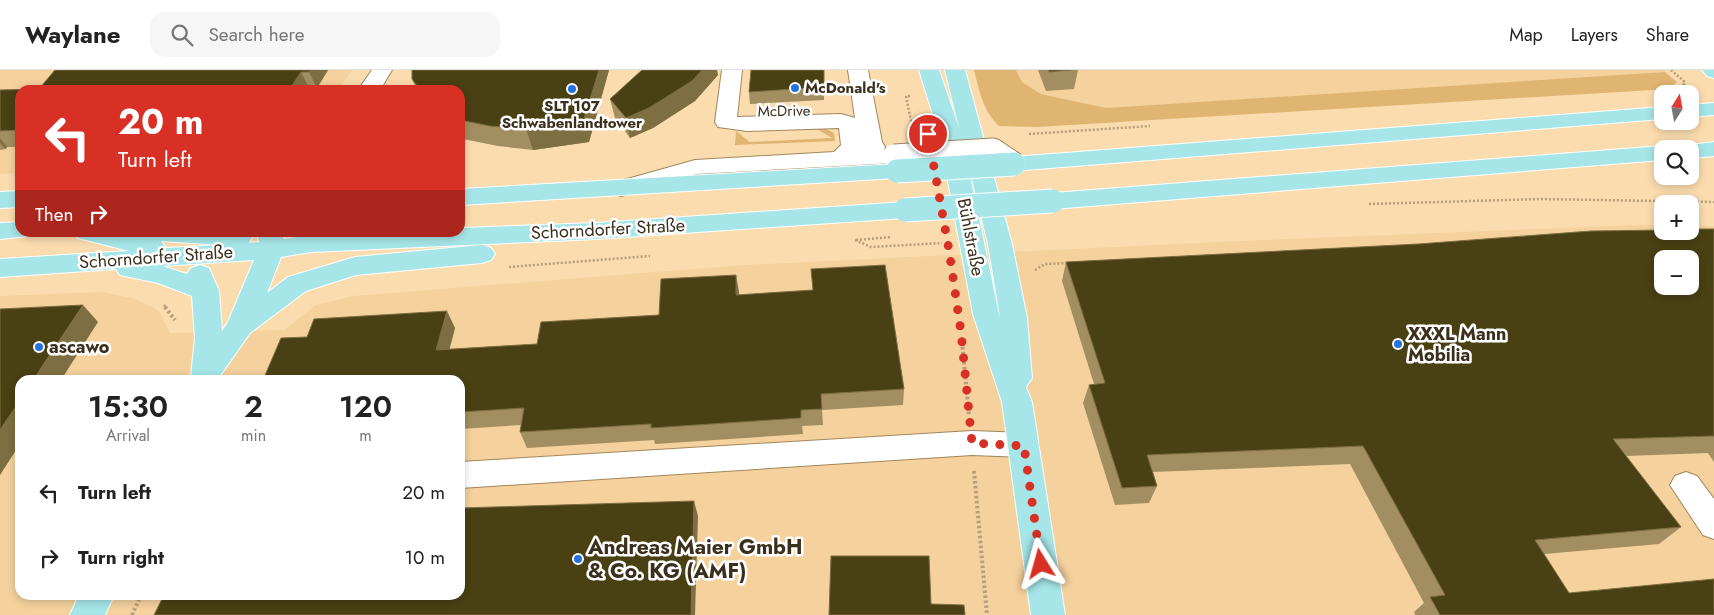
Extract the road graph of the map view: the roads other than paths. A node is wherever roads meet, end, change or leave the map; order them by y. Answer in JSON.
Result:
{"nodes":[{"id":1,"x":732,"y":70,"type":"edge"},
{"id":2,"x":744,"y":70,"type":"edge"},
{"id":3,"x":858,"y":70,"type":"edge"},
{"id":4,"x":930,"y":70,"type":"edge"},
{"id":5,"x":955,"y":70,"type":"edge"},
{"id":6,"x":864,"y":108,"type":"junction"},
{"id":7,"x":1714,"y":109,"type":"edge"},
{"id":8,"x":1699,"y":110,"type":"edge"},
{"id":9,"x":1654,"y":114,"type":"edge"},
{"id":10,"x":1714,"y":149,"type":"edge"},
{"id":11,"x":1699,"y":150,"type":"edge"},
{"id":12,"x":1654,"y":154,"type":"edge"},
{"id":13,"x":840,"y":160,"type":"junction"},
{"id":14,"x":1545,"y":163,"type":"junction"},
{"id":15,"x":895,"y":164,"type":"junction"},
{"id":16,"x":1654,"y":167,"type":"edge"},
{"id":17,"x":1699,"y":167,"type":"edge"},
{"id":18,"x":1714,"y":168,"type":"edge"},
{"id":19,"x":620,"y":189,"type":"junction"},
{"id":20,"x":465,"y":197,"type":"edge"},
{"id":21,"x":15,"y":199,"type":"edge"},
{"id":22,"x":0,"y":200,"type":"edge"},
{"id":23,"x":15,"y":230,"type":"edge"},
{"id":24,"x":0,"y":231,"type":"edge"},
{"id":25,"x":596,"y":231,"type":"junction"},
{"id":26,"x":105,"y":237,"type":"edge"},
{"id":27,"x":222,"y":237,"type":"edge"},
{"id":28,"x":454,"y":237,"type":"edge"},
{"id":29,"x":465,"y":237,"type":"edge"},
{"id":30,"x":270,"y":240,"type":"edge"},
{"id":31,"x":191,"y":255,"type":"junction"},
{"id":32,"x":38,"y":265,"type":"junction"},
{"id":33,"x":0,"y":268,"type":"edge"},
{"id":34,"x":206,"y":291,"type":"junction"},
{"id":35,"x":240,"y":326,"type":"junction"},
{"id":36,"x":205,"y":375,"type":"edge"},
{"id":37,"x":206,"y":375,"type":"edge"},
{"id":38,"x":1017,"y":402,"type":"junction"},
{"id":39,"x":1024,"y":446,"type":"junction"},
{"id":40,"x":465,"y":475,"type":"edge"},
{"id":41,"x":1686,"y":485,"type":"dead end"},
{"id":42,"x":1714,"y":525,"type":"edge"},
{"id":43,"x":94,"y":600,"type":"edge"},
{"id":44,"x":87,"y":615,"type":"edge"},
{"id":45,"x":1048,"y":615,"type":"edge"}],
"edges":[{"from":1,"to":13,"type":"street"},
{"from":2,"to":6,"type":"street","name":"McDrive"},
{"from":3,"to":6,"type":"street"},
{"from":4,"to":38,"type":"main road","name":"Bühlstraße"},
{"from":5,"to":38,"type":"main road","name":"Bühlstraße"},
{"from":6,"to":15,"type":"street"},
{"from":7,"to":8,"type":"main road"},
{"from":9,"to":15,"type":"main road","bridge":true},
{"from":10,"to":11,"type":"main road"},
{"from":12,"to":14,"type":"main road"},
{"from":13,"to":15,"type":"street"},
{"from":13,"to":19,"type":"street"},
{"from":14,"to":16,"type":"main road"},
{"from":14,"to":25,"type":"main road","name":"Schorndorfer Straße","bridge":true},
{"from":15,"to":19,"type":"main road"},
{"from":17,"to":18,"type":"main road"},
{"from":19,"to":20,"type":"main road"},
{"from":21,"to":22,"type":"main road"},
{"from":23,"to":24,"type":"main road"},
{"from":25,"to":29,"type":"main road","name":"Schorndorfer Straße"},
{"from":25,"to":35,"type":"main road"},
{"from":26,"to":31,"type":"main road"},
{"from":27,"to":30,"type":"main road","name":"Schorndorfer Straße"},
{"from":28,"to":30,"type":"main road","name":"Schorndorfer Straße"},
{"from":30,"to":31,"type":"main road","name":"Schorndorfer Straße"},
{"from":30,"to":35,"type":"main road"},
{"from":31,"to":32,"type":"main road","name":"Schorndorfer Straße"},
{"from":31,"to":34,"type":"main road"},
{"from":32,"to":33,"type":"main road","name":"Schorndorfer Straße"},
{"from":32,"to":34,"type":"main road"},
{"from":34,"to":36,"type":"main road"},
{"from":35,"to":37,"type":"main road"},
{"from":38,"to":39,"type":"main road","name":"Bühlstraße"},
{"from":39,"to":40,"type":"street"},
{"from":39,"to":45,"type":"main road","name":"Bühlstraße"},
{"from":41,"to":42,"type":"street"},
{"from":43,"to":44,"type":"main road"}]}
